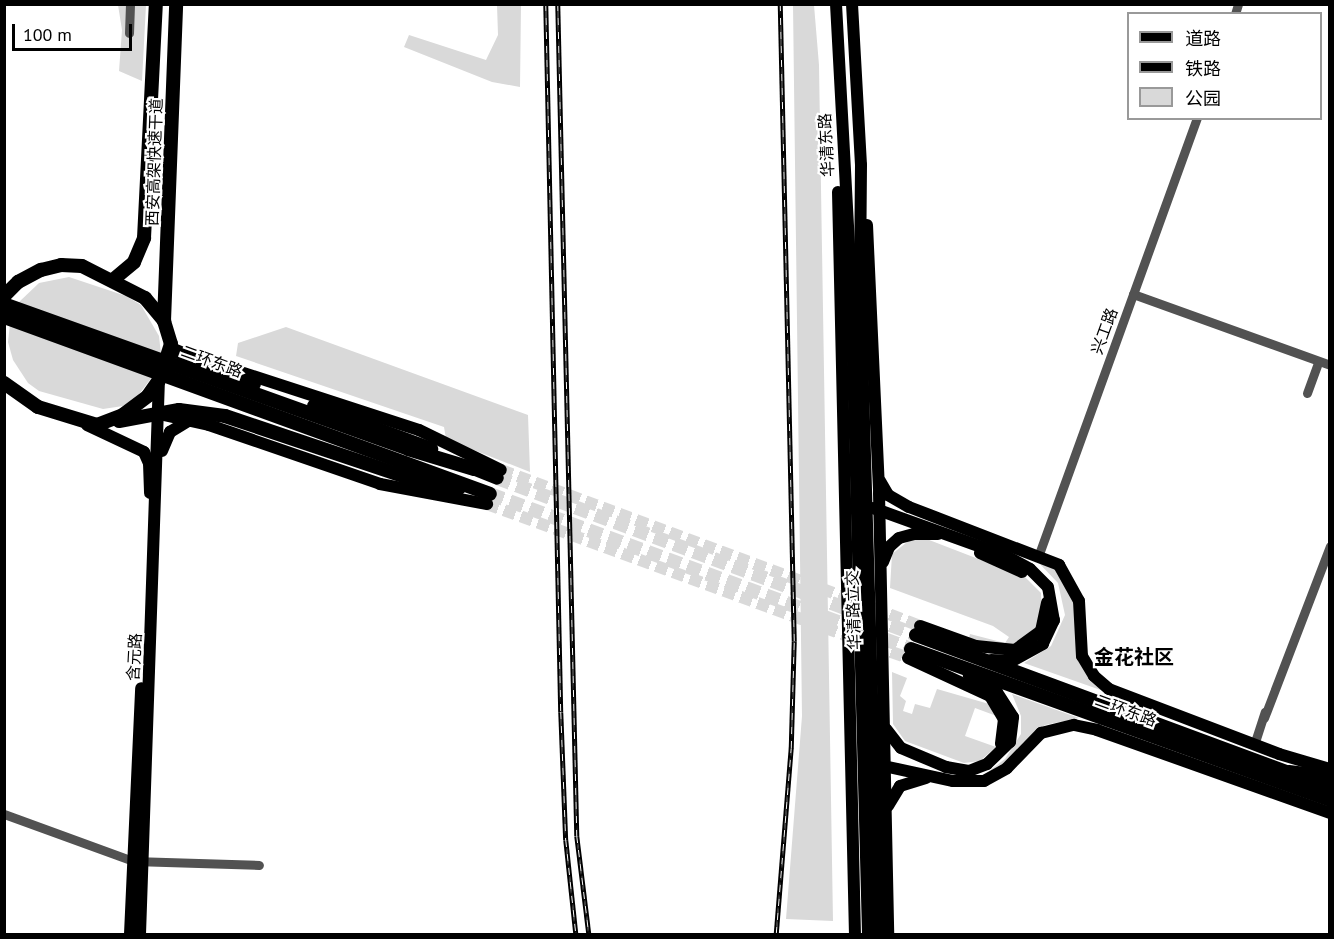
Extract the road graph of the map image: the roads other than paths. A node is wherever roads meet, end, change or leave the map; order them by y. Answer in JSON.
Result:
{"nodes":[{"id":1,"x":130,"y":4,"type":"edge"},
{"id":2,"x":156,"y":4,"type":"edge"},
{"id":3,"x":176,"y":4,"type":"edge"},
{"id":4,"x":836,"y":4,"type":"edge"},
{"id":5,"x":852,"y":4,"type":"edge"},
{"id":6,"x":129,"y":33,"type":"dead end"},
{"id":7,"x":1196,"y":120,"type":"edge"},
{"id":8,"x":841,"y":137,"type":"junction"},
{"id":9,"x":861,"y":165,"type":"junction"},
{"id":10,"x":114,"y":279,"type":"junction"},
{"id":11,"x":18,"y":282,"type":"junction"},
{"id":12,"x":856,"y":284,"type":"junction"},
{"id":13,"x":4,"y":287,"type":"edge"},
{"id":14,"x":1133,"y":294,"type":"junction"},
{"id":15,"x":4,"y":296,"type":"edge"},
{"id":16,"x":4,"y":304,"type":"edge"},
{"id":17,"x":4,"y":316,"type":"edge"},
{"id":18,"x":164,"y":321,"type":"junction"},
{"id":19,"x":171,"y":349,"type":"junction"},
{"id":20,"x":1318,"y":362,"type":"junction"},
{"id":21,"x":1329,"y":365,"type":"edge"},
{"id":22,"x":217,"y":366,"type":"junction"},
{"id":23,"x":159,"y":380,"type":"junction"},
{"id":24,"x":4,"y":383,"type":"edge"},
{"id":25,"x":1307,"y":393,"type":"dead end"},
{"id":26,"x":158,"y":413,"type":"junction"},
{"id":27,"x":225,"y":416,"type":"junction"},
{"id":28,"x":188,"y":421,"type":"junction"},
{"id":29,"x":106,"y":423,"type":"junction"},
{"id":30,"x":83,"y":424,"type":"junction"},
{"id":31,"x":407,"y":455,"type":"junction"},
{"id":32,"x":159,"y":464,"type":"junction"},
{"id":33,"x":878,"y":468,"type":"junction"},
{"id":34,"x":474,"y":469,"type":"junction"},
{"id":35,"x":499,"y":474,"type":"joint"},
{"id":36,"x":843,"y":492,"type":"junction"},
{"id":37,"x":879,"y":493,"type":"junction"},
{"id":38,"x":489,"y":499,"type":"junction"},
{"id":39,"x":894,"y":504,"type":"junction"},
{"id":40,"x":843,"y":507,"type":"junction"},
{"id":41,"x":879,"y":508,"type":"junction"},
{"id":42,"x":939,"y":534,"type":"junction"},
{"id":43,"x":964,"y":543,"type":"junction"},
{"id":44,"x":1329,"y":546,"type":"edge"},
{"id":45,"x":1039,"y":554,"type":"junction"},
{"id":46,"x":881,"y":580,"type":"junction"},
{"id":47,"x":846,"y":593,"type":"junction"},
{"id":48,"x":881,"y":595,"type":"junction"},
{"id":49,"x":918,"y":631,"type":"joint"},
{"id":50,"x":909,"y":654,"type":"joint"},
{"id":51,"x":978,"y":658,"type":"junction"},
{"id":52,"x":847,"y":659,"type":"junction"},
{"id":53,"x":883,"y":660,"type":"junction"},
{"id":54,"x":941,"y":660,"type":"junction"},
{"id":55,"x":1277,"y":675,"type":"dead end"},
{"id":56,"x":1264,"y":718,"type":"junction"},
{"id":57,"x":884,"y":719,"type":"junction"},
{"id":58,"x":1254,"y":745,"type":"junction"},
{"id":59,"x":987,"y":764,"type":"junction"},
{"id":60,"x":850,"y":765,"type":"junction"},
{"id":61,"x":884,"y":765,"type":"junction"},
{"id":62,"x":1329,"y":769,"type":"edge"},
{"id":63,"x":1329,"y":776,"type":"edge"},
{"id":64,"x":1285,"y":778,"type":"junction"},
{"id":65,"x":942,"y":779,"type":"junction"},
{"id":66,"x":1329,"y":788,"type":"edge"},
{"id":67,"x":1329,"y":800,"type":"edge"},
{"id":68,"x":1329,"y":807,"type":"edge"},
{"id":69,"x":1329,"y":813,"type":"edge"},
{"id":70,"x":4,"y":814,"type":"edge"},
{"id":71,"x":885,"y":819,"type":"junction"},
{"id":72,"x":138,"y":862,"type":"junction"},
{"id":73,"x":259,"y":865,"type":"dead end"},
{"id":74,"x":130,"y":934,"type":"edge"},
{"id":75,"x":140,"y":934,"type":"edge"},
{"id":76,"x":855,"y":934,"type":"edge"},
{"id":77,"x":868,"y":934,"type":"edge"},
{"id":78,"x":879,"y":934,"type":"edge"},
{"id":79,"x":888,"y":934,"type":"edge"}],
"edges":[{"from":1,"to":6,"type":"street"},
{"from":2,"to":10,"type":"highway","name":"西安高架快速干道"},
{"from":3,"to":18,"type":"highway","name":"西安高架快速干道"},
{"from":4,"to":8,"type":"main road","name":"华清东路"},
{"from":5,"to":9,"type":"main road","name":"华清东路"},
{"from":7,"to":14,"type":"street","name":"兴工路"},
{"from":8,"to":12,"type":"main road","name":"华清东路"},
{"from":8,"to":36,"type":"main road"},
{"from":9,"to":12,"type":"main road","name":"华清东路"},
{"from":9,"to":33,"type":"main road"},
{"from":10,"to":11,"type":"highway"},
{"from":10,"to":18,"type":"highway"},
{"from":11,"to":13,"type":"main road"},
{"from":11,"to":15,"type":"highway"},
{"from":12,"to":77,"type":"main road","name":"华清路立交"},
{"from":12,"to":78,"type":"main road","name":"华清路立交"},
{"from":14,"to":20,"type":"street"},
{"from":14,"to":45,"type":"street","name":"兴工路"},
{"from":16,"to":31,"type":"highway","name":"二环东路"},
{"from":17,"to":31,"type":"highway","name":"二环东路"},
{"from":18,"to":19,"type":"highway"},
{"from":19,"to":22,"type":"highway"},
{"from":19,"to":23,"type":"highway"},
{"from":20,"to":21,"type":"street"},
{"from":20,"to":25,"type":"street"},
{"from":22,"to":34,"type":"highway"},
{"from":22,"to":35,"type":"main road"},
{"from":23,"to":26,"type":"main road","name":"含元路"},
{"from":23,"to":29,"type":"highway"},
{"from":24,"to":30,"type":"highway"},
{"from":26,"to":27,"type":"highway"},
{"from":26,"to":28,"type":"main road"},
{"from":26,"to":29,"type":"highway"},
{"from":26,"to":32,"type":"main road","name":"含元路"},
{"from":27,"to":28,"type":"main road"},
{"from":27,"to":38,"type":"highway"},
{"from":28,"to":32,"type":"main road"},
{"from":28,"to":38,"type":"main road"},
{"from":29,"to":30,"type":"highway"},
{"from":30,"to":72,"type":"main road","name":"含元路"},
{"from":31,"to":34,"type":"highway"},
{"from":31,"to":38,"type":"highway"},
{"from":32,"to":72,"type":"main road","name":"含元路"},
{"from":33,"to":37,"type":"main road"},
{"from":33,"to":39,"type":"main road"},
{"from":34,"to":35,"type":"highway"},
{"from":36,"to":37,"type":"main road"},
{"from":36,"to":40,"type":"main road"},
{"from":37,"to":39,"type":"main road"},
{"from":37,"to":41,"type":"main road"},
{"from":39,"to":41,"type":"main road"},
{"from":39,"to":42,"type":"main road"},
{"from":39,"to":45,"type":"main road"},
{"from":40,"to":41,"type":"main road"},
{"from":40,"to":47,"type":"main road"},
{"from":41,"to":46,"type":"main road"},
{"from":42,"to":43,"type":"main road"},
{"from":42,"to":46,"type":"main road"},
{"from":43,"to":49,"type":"main road"},
{"from":43,"to":51,"type":"main road"},
{"from":44,"to":56,"type":"street"},
{"from":45,"to":58,"type":"main road"},
{"from":46,"to":48,"type":"main road"},
{"from":47,"to":48,"type":"main road"},
{"from":47,"to":52,"type":"main road"},
{"from":48,"to":53,"type":"main road"},
{"from":49,"to":51,"type":"highway","name":"二环东路"},
{"from":50,"to":54,"type":"highway","name":"二环东路"},
{"from":50,"to":59,"type":"main road"},
{"from":51,"to":64,"type":"highway","name":"二环东路"},
{"from":52,"to":53,"type":"main road"},
{"from":52,"to":60,"type":"main road"},
{"from":53,"to":57,"type":"main road"},
{"from":54,"to":59,"type":"main road"},
{"from":54,"to":64,"type":"highway","name":"二环东路"},
{"from":55,"to":56,"type":"street"},
{"from":56,"to":58,"type":"street"},
{"from":57,"to":59,"type":"main road"},
{"from":57,"to":61,"type":"main road"},
{"from":58,"to":62,"type":"main road"},
{"from":60,"to":61,"type":"main road"},
{"from":60,"to":76,"type":"main road"},
{"from":61,"to":65,"type":"main road"},
{"from":61,"to":71,"type":"main road"},
{"from":63,"to":64,"type":"main road"},
{"from":64,"to":66,"type":"highway","name":"二环东路"},
{"from":64,"to":67,"type":"highway","name":"二环东路"},
{"from":64,"to":68,"type":"main road"},
{"from":65,"to":69,"type":"main road"},
{"from":65,"to":71,"type":"main road"},
{"from":70,"to":72,"type":"street"},
{"from":71,"to":79,"type":"main road"},
{"from":72,"to":73,"type":"street"},
{"from":72,"to":74,"type":"main road","name":"含元路"},
{"from":72,"to":75,"type":"main road","name":"含元路"}]}
